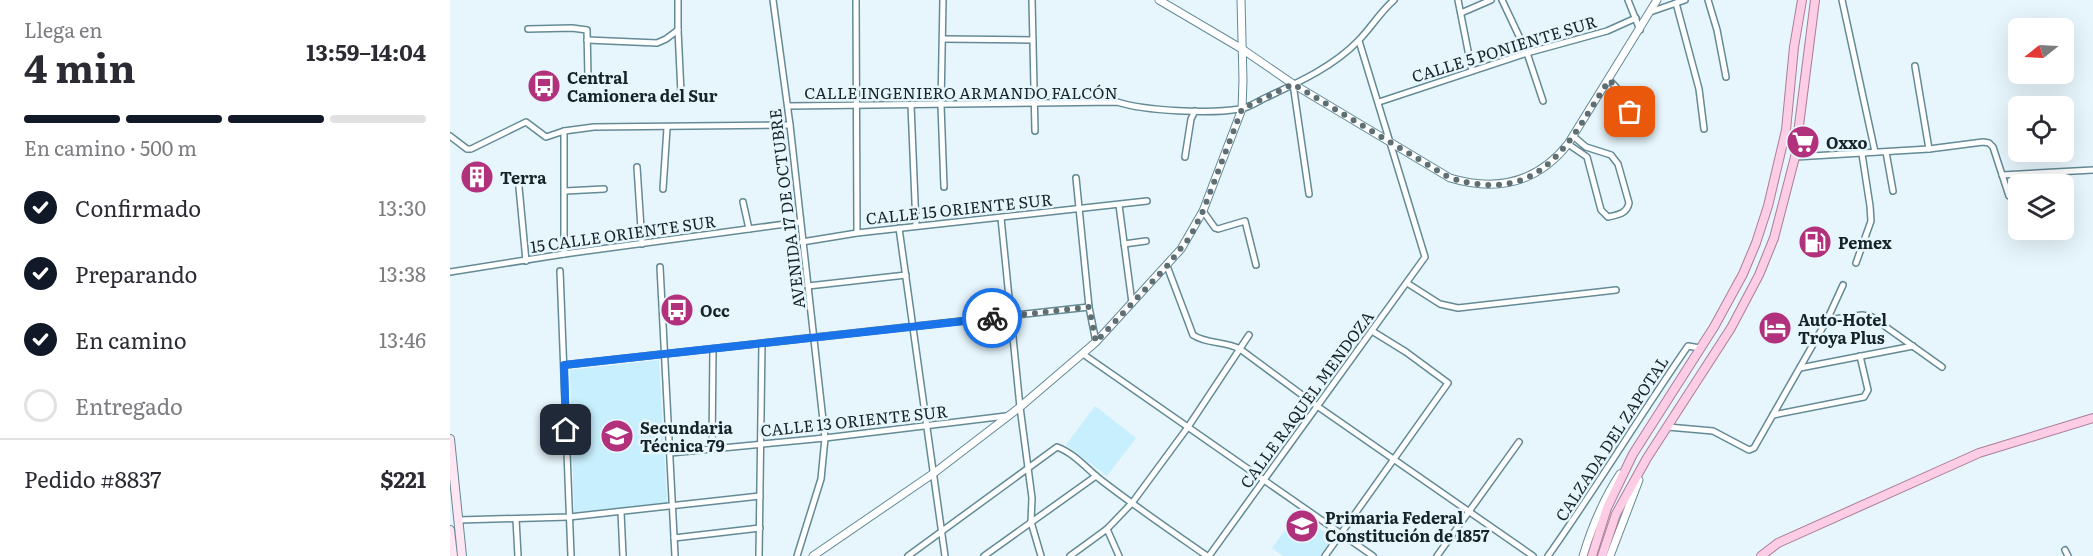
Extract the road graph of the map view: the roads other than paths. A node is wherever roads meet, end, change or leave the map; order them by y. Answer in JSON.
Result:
{"nodes":[{"id":1,"x":678,"y":0,"type":"edge"},
{"id":2,"x":772,"y":0,"type":"edge"},
{"id":3,"x":856,"y":0,"type":"edge"},
{"id":4,"x":943,"y":0,"type":"edge"},
{"id":5,"x":1032,"y":0,"type":"edge"},
{"id":6,"x":1159,"y":0,"type":"edge"},
{"id":7,"x":1241,"y":0,"type":"edge"},
{"id":8,"x":1394,"y":0,"type":"edge"},
{"id":9,"x":1458,"y":0,"type":"edge"},
{"id":10,"x":1491,"y":0,"type":"edge"},
{"id":11,"x":1502,"y":0,"type":"edge"},
{"id":12,"x":1628,"y":0,"type":"edge"},
{"id":13,"x":1657,"y":0,"type":"edge"},
{"id":14,"x":1685,"y":0,"type":"edge"},
{"id":15,"x":1708,"y":0,"type":"edge"},
{"id":16,"x":1802,"y":0,"type":"edge"},
{"id":17,"x":1815,"y":0,"type":"edge"},
{"id":18,"x":1842,"y":0,"type":"edge"},
{"id":19,"x":1676,"y":3,"type":"junction"},
{"id":20,"x":1650,"y":12,"type":"junction"},
{"id":21,"x":1461,"y":13,"type":"junction"},
{"id":22,"x":1636,"y":18,"type":"junction"},
{"id":23,"x":528,"y":29,"type":"dead end"},
{"id":24,"x":678,"y":30,"type":"junction"},
{"id":25,"x":1640,"y":30,"type":"junction"},
{"id":26,"x":943,"y":39,"type":"junction"},
{"id":27,"x":587,"y":40,"type":"junction"},
{"id":28,"x":1033,"y":40,"type":"junction"},
{"id":29,"x":1359,"y":41,"type":"junction"},
{"id":30,"x":1242,"y":49,"type":"junction"},
{"id":31,"x":1527,"y":53,"type":"junction"},
{"id":32,"x":1915,"y":66,"type":"dead end"},
{"id":33,"x":1472,"y":71,"type":"junction"},
{"id":34,"x":1726,"y":76,"type":"dead end"},
{"id":35,"x":588,"y":77,"type":"dead end"},
{"id":36,"x":1609,"y":80,"type":"junction"},
{"id":37,"x":1293,"y":84,"type":"junction"},
{"id":38,"x":681,"y":93,"type":"dead end"},
{"id":39,"x":1543,"y":101,"type":"dead end"},
{"id":40,"x":1379,"y":102,"type":"junction"},
{"id":41,"x":1035,"y":104,"type":"junction"},
{"id":42,"x":856,"y":105,"type":"junction"},
{"id":43,"x":911,"y":105,"type":"junction"},
{"id":44,"x":940,"y":105,"type":"junction"},
{"id":45,"x":788,"y":106,"type":"junction"},
{"id":46,"x":1242,"y":109,"type":"junction"},
{"id":47,"x":1195,"y":111,"type":"junction"},
{"id":48,"x":790,"y":125,"type":"junction"},
{"id":49,"x":667,"y":128,"type":"junction"},
{"id":50,"x":1633,"y":129,"type":"dead end"},
{"id":51,"x":1704,"y":129,"type":"dead end"},
{"id":52,"x":564,"y":130,"type":"junction"},
{"id":53,"x":1035,"y":131,"type":"dead end"},
{"id":54,"x":450,"y":136,"type":"edge"},
{"id":55,"x":1573,"y":136,"type":"junction"},
{"id":56,"x":1391,"y":143,"type":"junction"},
{"id":57,"x":1568,"y":144,"type":"junction"},
{"id":58,"x":1929,"y":148,"type":"junction"},
{"id":59,"x":1875,"y":152,"type":"junction"},
{"id":60,"x":1886,"y":152,"type":"junction"},
{"id":61,"x":1862,"y":154,"type":"junction"},
{"id":62,"x":1185,"y":157,"type":"dead end"},
{"id":63,"x":1796,"y":157,"type":"junction"},
{"id":64,"x":637,"y":167,"type":"dead end"},
{"id":65,"x":2093,"y":170,"type":"edge"},
{"id":66,"x":2002,"y":176,"type":"junction"},
{"id":67,"x":518,"y":177,"type":"dead end"},
{"id":68,"x":1076,"y":178,"type":"dead end"},
{"id":69,"x":944,"y":187,"type":"dead end"},
{"id":70,"x":604,"y":189,"type":"dead end"},
{"id":71,"x":663,"y":189,"type":"dead end"},
{"id":72,"x":565,"y":191,"type":"junction"},
{"id":73,"x":1893,"y":192,"type":"dead end"},
{"id":74,"x":2008,"y":193,"type":"edge"},
{"id":75,"x":1309,"y":194,"type":"dead end"},
{"id":76,"x":1147,"y":201,"type":"dead end"},
{"id":77,"x":743,"y":202,"type":"dead end"},
{"id":78,"x":1119,"y":204,"type":"junction"},
{"id":79,"x":1080,"y":209,"type":"junction"},
{"id":80,"x":1203,"y":211,"type":"junction"},
{"id":81,"x":1001,"y":218,"type":"junction"},
{"id":82,"x":800,"y":222,"type":"junction"},
{"id":83,"x":916,"y":226,"type":"junction"},
{"id":84,"x":899,"y":228,"type":"junction"},
{"id":85,"x":748,"y":229,"type":"junction"},
{"id":86,"x":857,"y":233,"type":"junction"},
{"id":87,"x":1146,"y":241,"type":"dead end"},
{"id":88,"x":802,"y":242,"type":"junction"},
{"id":89,"x":642,"y":244,"type":"junction"},
{"id":90,"x":1124,"y":244,"type":"junction"},
{"id":91,"x":564,"y":254,"type":"junction"},
{"id":92,"x":526,"y":261,"type":"junction"},
{"id":93,"x":1856,"y":263,"type":"dead end"},
{"id":94,"x":1256,"y":265,"type":"dead end"},
{"id":95,"x":1167,"y":266,"type":"junction"},
{"id":96,"x":660,"y":267,"type":"dead end"},
{"id":97,"x":560,"y":271,"type":"dead end"},
{"id":98,"x":450,"y":272,"type":"edge"},
{"id":99,"x":906,"y":274,"type":"junction"},
{"id":100,"x":1407,"y":283,"type":"junction"},
{"id":101,"x":1843,"y":285,"type":"dead end"},
{"id":102,"x":808,"y":286,"type":"junction"},
{"id":103,"x":1616,"y":290,"type":"dead end"},
{"id":104,"x":1132,"y":303,"type":"junction"},
{"id":105,"x":1089,"y":307,"type":"junction"},
{"id":106,"x":1011,"y":316,"type":"junction"},
{"id":107,"x":1827,"y":320,"type":"junction"},
{"id":108,"x":913,"y":327,"type":"junction"},
{"id":109,"x":1372,"y":331,"type":"junction"},
{"id":110,"x":1249,"y":335,"type":"dead end"},
{"id":111,"x":814,"y":338,"type":"junction"},
{"id":112,"x":1096,"y":342,"type":"junction"},
{"id":113,"x":762,"y":343,"type":"junction"},
{"id":114,"x":1913,"y":346,"type":"junction"},
{"id":115,"x":1700,"y":348,"type":"junction"},
{"id":116,"x":713,"y":349,"type":"junction"},
{"id":117,"x":1240,"y":349,"type":"junction"},
{"id":118,"x":664,"y":354,"type":"junction"},
{"id":119,"x":1083,"y":354,"type":"junction"},
{"id":120,"x":1860,"y":356,"type":"junction"},
{"id":121,"x":1677,"y":362,"type":"junction"},
{"id":122,"x":564,"y":365,"type":"junction"},
{"id":123,"x":1942,"y":367,"type":"dead end"},
{"id":124,"x":1688,"y":368,"type":"junction"},
{"id":125,"x":1799,"y":368,"type":"junction"},
{"id":126,"x":1317,"y":406,"type":"junction"},
{"id":127,"x":1020,"y":407,"type":"junction"},
{"id":128,"x":1773,"y":415,"type":"junction"},
{"id":129,"x":1006,"y":416,"type":"junction"},
{"id":130,"x":2093,"y":418,"type":"edge"},
{"id":131,"x":927,"y":426,"type":"junction"},
{"id":132,"x":1188,"y":427,"type":"junction"},
{"id":133,"x":1668,"y":427,"type":"junction"},
{"id":134,"x":825,"y":438,"type":"junction"},
{"id":135,"x":450,"y":439,"type":"edge"},
{"id":136,"x":1519,"y":442,"type":"dead end"},
{"id":137,"x":760,"y":444,"type":"junction"},
{"id":138,"x":712,"y":449,"type":"junction"},
{"id":139,"x":670,"y":453,"type":"junction"},
{"id":140,"x":1633,"y":454,"type":"junction"},
{"id":141,"x":1647,"y":458,"type":"junction"},
{"id":142,"x":1394,"y":459,"type":"junction"},
{"id":143,"x":1028,"y":469,"type":"junction"},
{"id":144,"x":934,"y":473,"type":"junction"},
{"id":145,"x":1096,"y":476,"type":"junction"},
{"id":146,"x":1264,"y":480,"type":"junction"},
{"id":147,"x":760,"y":496,"type":"junction"},
{"id":148,"x":1132,"y":503,"type":"junction"},
{"id":149,"x":672,"y":506,"type":"junction"},
{"id":150,"x":621,"y":512,"type":"junction"},
{"id":151,"x":1469,"y":512,"type":"junction"},
{"id":152,"x":570,"y":517,"type":"junction"},
{"id":153,"x":516,"y":519,"type":"junction"},
{"id":154,"x":459,"y":520,"type":"junction"},
{"id":155,"x":450,"y":521,"type":"edge"},
{"id":156,"x":1031,"y":522,"type":"junction"},
{"id":157,"x":760,"y":528,"type":"junction"},
{"id":158,"x":1107,"y":529,"type":"junction"},
{"id":159,"x":450,"y":530,"type":"edge"},
{"id":160,"x":942,"y":532,"type":"junction"},
{"id":161,"x":1341,"y":533,"type":"junction"},
{"id":162,"x":674,"y":538,"type":"junction"},
{"id":163,"x":2065,"y":550,"type":"dead end"},
{"id":164,"x":453,"y":556,"type":"edge"},
{"id":165,"x":462,"y":556,"type":"edge"},
{"id":166,"x":518,"y":556,"type":"edge"},
{"id":167,"x":571,"y":556,"type":"edge"},
{"id":168,"x":623,"y":556,"type":"edge"},
{"id":169,"x":675,"y":556,"type":"edge"},
{"id":170,"x":759,"y":556,"type":"edge"},
{"id":171,"x":797,"y":556,"type":"edge"},
{"id":172,"x":813,"y":556,"type":"edge"},
{"id":173,"x":908,"y":556,"type":"edge"},
{"id":174,"x":945,"y":556,"type":"edge"},
{"id":175,"x":984,"y":556,"type":"edge"},
{"id":176,"x":1041,"y":556,"type":"edge"},
{"id":177,"x":1070,"y":556,"type":"edge"},
{"id":178,"x":1119,"y":556,"type":"edge"},
{"id":179,"x":1208,"y":556,"type":"edge"},
{"id":180,"x":1325,"y":556,"type":"edge"},
{"id":181,"x":1373,"y":556,"type":"edge"},
{"id":182,"x":1437,"y":556,"type":"edge"},
{"id":183,"x":1533,"y":556,"type":"edge"},
{"id":184,"x":1548,"y":556,"type":"edge"},
{"id":185,"x":1583,"y":556,"type":"edge"},
{"id":186,"x":1592,"y":556,"type":"edge"},
{"id":187,"x":1602,"y":556,"type":"edge"},
{"id":188,"x":1610,"y":556,"type":"edge"},
{"id":189,"x":1761,"y":556,"type":"edge"},
{"id":190,"x":2068,"y":556,"type":"edge"}],
"edges":[{"from":1,"to":24,"type":"street"},
{"from":2,"to":45,"type":"street","name":"AVENIDA 17 DE OCTUBRE"},
{"from":3,"to":42,"type":"street"},
{"from":4,"to":26,"type":"street"},
{"from":5,"to":28,"type":"street"},
{"from":6,"to":30,"type":"street"},
{"from":7,"to":30,"type":"street"},
{"from":8,"to":29,"type":"street"},
{"from":9,"to":21,"type":"street"},
{"from":10,"to":21,"type":"street"},
{"from":11,"to":31,"type":"street"},
{"from":12,"to":22,"type":"street"},
{"from":13,"to":20,"type":"street"},
{"from":14,"to":19,"type":"street"},
{"from":15,"to":34,"type":"street"},
{"from":16,"to":115,"type":"main road"},
{"from":17,"to":63,"type":"main road"},
{"from":18,"to":59,"type":"street"},
{"from":19,"to":20,"type":"street"},
{"from":19,"to":51,"type":"street"},
{"from":20,"to":25,"type":"street"},
{"from":21,"to":33,"type":"street"},
{"from":22,"to":25,"type":"street"},
{"from":22,"to":31,"type":"street","name":"CALLE 5 PONIENTE SUR"},
{"from":23,"to":27,"type":"street"},
{"from":24,"to":27,"type":"street"},
{"from":24,"to":38,"type":"street"},
{"from":25,"to":36,"type":"street"},
{"from":26,"to":28,"type":"street"},
{"from":26,"to":44,"type":"street"},
{"from":27,"to":35,"type":"street"},
{"from":28,"to":41,"type":"street"},
{"from":29,"to":37,"type":"street"},
{"from":29,"to":40,"type":"street"},
{"from":30,"to":37,"type":"street"},
{"from":30,"to":46,"type":"street"},
{"from":31,"to":33,"type":"street","name":"CALLE 5 PONIENTE SUR"},
{"from":31,"to":39,"type":"street"},
{"from":32,"to":58,"type":"street"},
{"from":33,"to":40,"type":"street","name":"CALLE 5 PONIENTE SUR"},
{"from":36,"to":50,"type":"street"},
{"from":36,"to":55,"type":"street"},
{"from":37,"to":46,"type":"street"},
{"from":37,"to":56,"type":"street"},
{"from":37,"to":75,"type":"street"},
{"from":40,"to":56,"type":"street"},
{"from":41,"to":44,"type":"street","name":"CALLE INGENIERO ARMANDO FALCÓN"},
{"from":41,"to":47,"type":"street","name":"CALLE INGENIERO ARMANDO FALCÓN"},
{"from":41,"to":53,"type":"street"},
{"from":42,"to":43,"type":"street","name":"CALLE INGENIERO ARMANDO FALCÓN"},
{"from":42,"to":45,"type":"street","name":"CALLE INGENIERO ARMANDO FALCÓN"},
{"from":42,"to":86,"type":"street"},
{"from":43,"to":44,"type":"street","name":"CALLE INGENIERO ARMANDO FALCÓN"},
{"from":43,"to":83,"type":"street"},
{"from":44,"to":69,"type":"street"},
{"from":45,"to":48,"type":"street","name":"AVENIDA 17 DE OCTUBRE"},
{"from":46,"to":47,"type":"street","name":"CALLE INGENIERO ARMANDO FALCÓN"},
{"from":46,"to":80,"type":"street"},
{"from":47,"to":62,"type":"street"},
{"from":48,"to":49,"type":"street"},
{"from":48,"to":82,"type":"street","name":"AVENIDA 17 DE OCTUBRE"},
{"from":49,"to":52,"type":"street"},
{"from":49,"to":71,"type":"street"},
{"from":52,"to":54,"type":"street"},
{"from":52,"to":72,"type":"street"},
{"from":55,"to":57,"type":"street"},
{"from":55,"to":57,"type":"street"},
{"from":56,"to":57,"type":"street"},
{"from":56,"to":100,"type":"street","name":"CALLE RAQUEL MENDOZA"},
{"from":58,"to":60,"type":"street"},
{"from":58,"to":66,"type":"street"},
{"from":59,"to":60,"type":"street"},
{"from":59,"to":61,"type":"street"},
{"from":60,"to":73,"type":"street"},
{"from":61,"to":63,"type":"street"},
{"from":61,"to":93,"type":"street"},
{"from":63,"to":133,"type":"main road"},
{"from":64,"to":89,"type":"street"},
{"from":65,"to":66,"type":"street"},
{"from":66,"to":74,"type":"street"},
{"from":67,"to":92,"type":"street"},
{"from":68,"to":79,"type":"street"},
{"from":70,"to":72,"type":"street"},
{"from":72,"to":91,"type":"street"},
{"from":76,"to":78,"type":"street","name":"CALLE 15 ORIENTE SUR"},
{"from":77,"to":85,"type":"street"},
{"from":78,"to":79,"type":"street","name":"CALLE 15 ORIENTE SUR"},
{"from":78,"to":90,"type":"street"},
{"from":79,"to":81,"type":"street","name":"CALLE 15 ORIENTE SUR"},
{"from":79,"to":105,"type":"street"},
{"from":80,"to":94,"type":"street"},
{"from":80,"to":95,"type":"street"},
{"from":81,"to":83,"type":"street","name":"CALLE 15 ORIENTE SUR"},
{"from":81,"to":106,"type":"street"},
{"from":82,"to":85,"type":"street","name":"15 CALLE ORIENTE SUR"},
{"from":82,"to":88,"type":"street","name":"AVENIDA 17 DE OCTUBRE"},
{"from":83,"to":84,"type":"street","name":"CALLE 15 ORIENTE SUR"},
{"from":84,"to":86,"type":"street","name":"CALLE 15 ORIENTE SUR"},
{"from":84,"to":99,"type":"street"},
{"from":85,"to":89,"type":"street","name":"15 CALLE ORIENTE SUR"},
{"from":86,"to":88,"type":"street","name":"CALLE 15 ORIENTE SUR"},
{"from":87,"to":90,"type":"street"},
{"from":88,"to":102,"type":"street","name":"AVENIDA 17 DE OCTUBRE"},
{"from":89,"to":91,"type":"street","name":"15 CALLE ORIENTE SUR"},
{"from":90,"to":104,"type":"street"},
{"from":91,"to":92,"type":"street","name":"15 CALLE ORIENTE SUR"},
{"from":92,"to":98,"type":"street","name":"15 CALLE ORIENTE SUR"},
{"from":95,"to":104,"type":"street"},
{"from":95,"to":117,"type":"street"},
{"from":96,"to":118,"type":"street"},
{"from":97,"to":122,"type":"street"},
{"from":99,"to":102,"type":"street"},
{"from":99,"to":108,"type":"street"},
{"from":100,"to":103,"type":"street"},
{"from":100,"to":109,"type":"street","name":"CALLE RAQUEL MENDOZA"},
{"from":101,"to":107,"type":"street"},
{"from":102,"to":111,"type":"street","name":"AVENIDA 17 DE OCTUBRE"},
{"from":104,"to":112,"type":"street"},
{"from":105,"to":106,"type":"street"},
{"from":105,"to":112,"type":"street"},
{"from":106,"to":108,"type":"street"},
{"from":106,"to":127,"type":"street"},
{"from":107,"to":114,"type":"street"},
{"from":107,"to":125,"type":"street"},
{"from":108,"to":111,"type":"street"},
{"from":108,"to":131,"type":"street"},
{"from":109,"to":126,"type":"street","name":"CALLE RAQUEL MENDOZA"},
{"from":109,"to":142,"type":"street"},
{"from":110,"to":117,"type":"street"},
{"from":111,"to":113,"type":"street"},
{"from":111,"to":134,"type":"street","name":"AVENIDA 17 DE OCTUBRE"},
{"from":112,"to":119,"type":"street"},
{"from":113,"to":116,"type":"street"},
{"from":113,"to":137,"type":"street"},
{"from":114,"to":120,"type":"street"},
{"from":114,"to":123,"type":"street"},
{"from":115,"to":121,"type":"street","name":"CALZADA DEL ZAPOTAL"},
{"from":115,"to":124,"type":"main road"},
{"from":116,"to":118,"type":"street"},
{"from":116,"to":138,"type":"street"},
{"from":117,"to":126,"type":"street"},
{"from":117,"to":132,"type":"street"},
{"from":118,"to":122,"type":"street"},
{"from":118,"to":139,"type":"street"},
{"from":119,"to":127,"type":"street"},
{"from":119,"to":132,"type":"street"},
{"from":120,"to":125,"type":"street"},
{"from":120,"to":128,"type":"street"},
{"from":121,"to":124,"type":"street"},
{"from":121,"to":184,"type":"street","name":"CALZADA DEL ZAPOTAL"},
{"from":122,"to":152,"type":"street"},
{"from":124,"to":140,"type":"main road"},
{"from":125,"to":128,"type":"street"},
{"from":126,"to":142,"type":"street"},
{"from":126,"to":146,"type":"street","name":"CALLE RAQUEL MENDOZA"},
{"from":127,"to":129,"type":"street"},
{"from":127,"to":143,"type":"street"},
{"from":128,"to":133,"type":"street"},
{"from":129,"to":131,"type":"street","name":"CALLE 13 ORIENTE SUR"},
{"from":129,"to":144,"type":"street"},
{"from":130,"to":189,"type":"main road"},
{"from":131,"to":134,"type":"street","name":"CALLE 13 ORIENTE SUR"},
{"from":131,"to":144,"type":"street"},
{"from":132,"to":146,"type":"street"},
{"from":132,"to":148,"type":"street"},
{"from":133,"to":141,"type":"main road"},
{"from":134,"to":137,"type":"street","name":"CALLE 13 ORIENTE SUR"},
{"from":134,"to":171,"type":"street","name":"AVENIDA 17 DE OCTUBRE"},
{"from":135,"to":154,"type":"main road"},
{"from":136,"to":151,"type":"street"},
{"from":137,"to":138,"type":"street","name":"CALLE 13 ORIENTE SUR"},
{"from":137,"to":147,"type":"street"},
{"from":138,"to":139,"type":"street","name":"CALLE 13 ORIENTE SUR"},
{"from":139,"to":149,"type":"street"},
{"from":140,"to":185,"type":"street"},
{"from":140,"to":186,"type":"main road"},
{"from":141,"to":187,"type":"main road"},
{"from":141,"to":188,"type":"street"},
{"from":142,"to":151,"type":"street"},
{"from":142,"to":161,"type":"street"},
{"from":143,"to":145,"type":"street"},
{"from":143,"to":156,"type":"street"},
{"from":143,"to":160,"type":"street"},
{"from":144,"to":160,"type":"street"},
{"from":144,"to":172,"type":"street"},
{"from":145,"to":148,"type":"street"},
{"from":145,"to":156,"type":"street"},
{"from":146,"to":161,"type":"street"},
{"from":146,"to":179,"type":"street","name":"CALLE RAQUEL MENDOZA"},
{"from":147,"to":149,"type":"street"},
{"from":147,"to":157,"type":"street"},
{"from":148,"to":158,"type":"street"},
{"from":148,"to":179,"type":"street"},
{"from":149,"to":150,"type":"street"},
{"from":149,"to":162,"type":"street"},
{"from":150,"to":152,"type":"street"},
{"from":150,"to":168,"type":"street"},
{"from":151,"to":182,"type":"street"},
{"from":151,"to":183,"type":"street"},
{"from":152,"to":153,"type":"street"},
{"from":152,"to":167,"type":"street"},
{"from":153,"to":154,"type":"street"},
{"from":153,"to":166,"type":"street"},
{"from":154,"to":155,"type":"street"},
{"from":154,"to":165,"type":"main road"},
{"from":156,"to":175,"type":"street"},
{"from":156,"to":176,"type":"street"},
{"from":157,"to":162,"type":"street"},
{"from":157,"to":170,"type":"street"},
{"from":158,"to":177,"type":"street"},
{"from":158,"to":178,"type":"street"},
{"from":159,"to":164,"type":"main road"},
{"from":160,"to":173,"type":"street"},
{"from":160,"to":174,"type":"street"},
{"from":161,"to":180,"type":"street"},
{"from":161,"to":181,"type":"street"},
{"from":162,"to":169,"type":"street"},
{"from":163,"to":190,"type":"street"}]}
